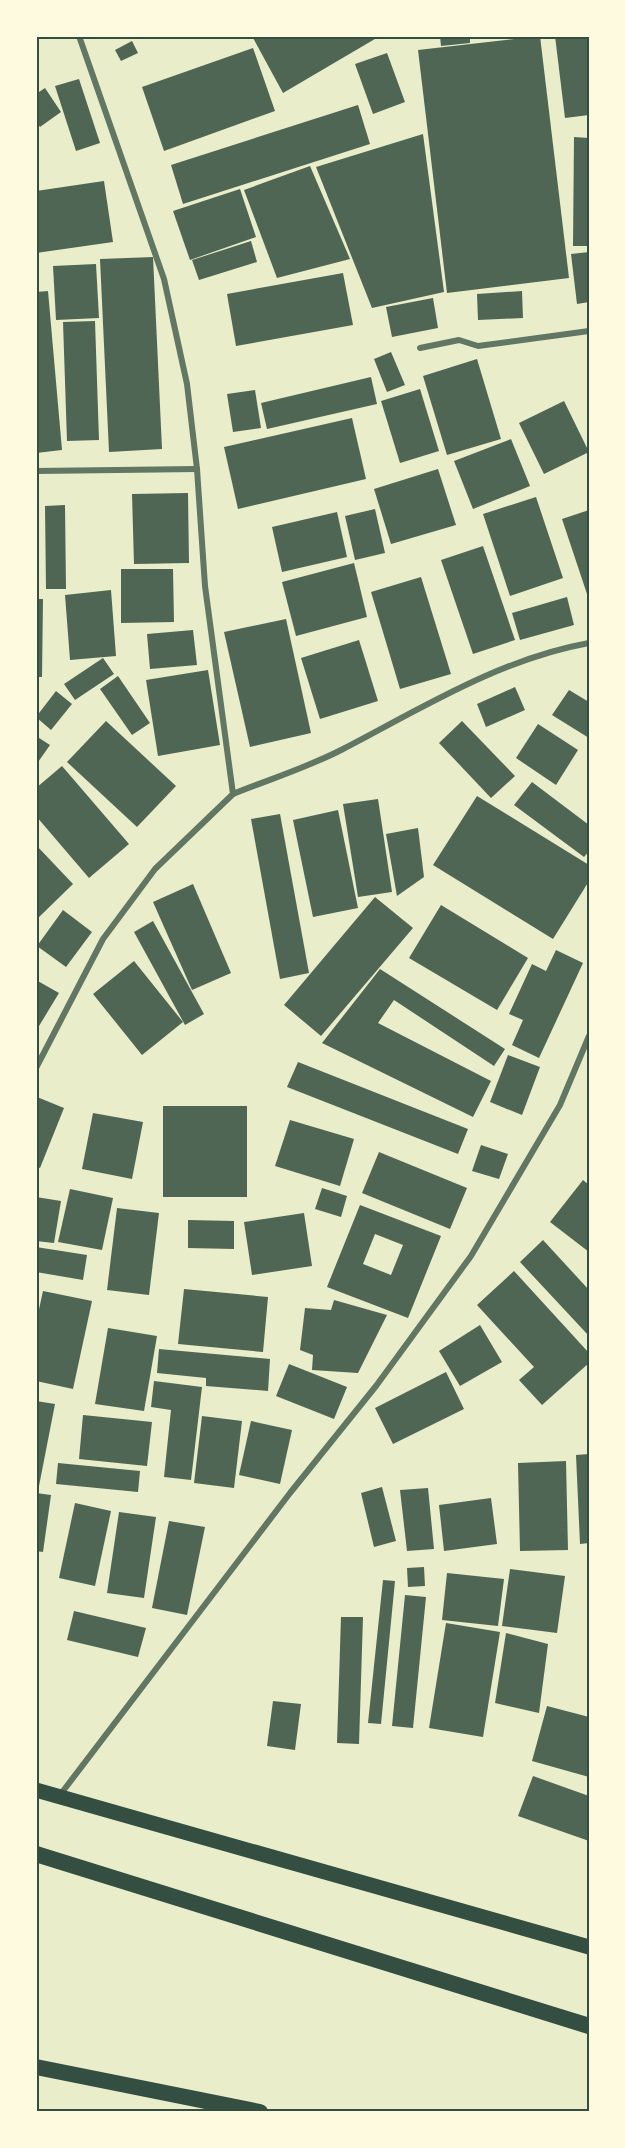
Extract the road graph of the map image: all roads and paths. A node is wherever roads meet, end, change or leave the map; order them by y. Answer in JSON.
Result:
{"nodes":[{"id":1,"x":80,"y":36,"type":"edge"},
{"id":2,"x":589,"y":331,"type":"edge"},
{"id":3,"x":420,"y":348,"type":"dead end"},
{"id":4,"x":197,"y":469,"type":"junction"},
{"id":5,"x":36,"y":471,"type":"edge"},
{"id":6,"x":589,"y":643,"type":"edge"},
{"id":7,"x":233,"y":794,"type":"junction"},
{"id":8,"x":589,"y":1036,"type":"edge"},
{"id":9,"x":36,"y":1068,"type":"edge"},
{"id":10,"x":36,"y":1790,"type":"edge"},
{"id":11,"x":60,"y":1796,"type":"junction"},
{"id":12,"x":36,"y":1854,"type":"edge"},
{"id":13,"x":589,"y":1947,"type":"edge"},
{"id":14,"x":589,"y":2026,"type":"edge"},
{"id":15,"x":36,"y":2067,"type":"edge"},
{"id":16,"x":260,"y":2112,"type":"edge"}],
"edges":[{"from":1,"to":4,"type":"street"},
{"from":2,"to":3,"type":"street"},
{"from":4,"to":5,"type":"street"},
{"from":4,"to":7,"type":"street"},
{"from":6,"to":7,"type":"street"},
{"from":7,"to":9,"type":"street"},
{"from":8,"to":11,"type":"street"},
{"from":10,"to":11,"type":"main road"},
{"from":11,"to":13,"type":"main road"},
{"from":12,"to":14,"type":"highway"},
{"from":15,"to":16,"type":"highway"}]}
